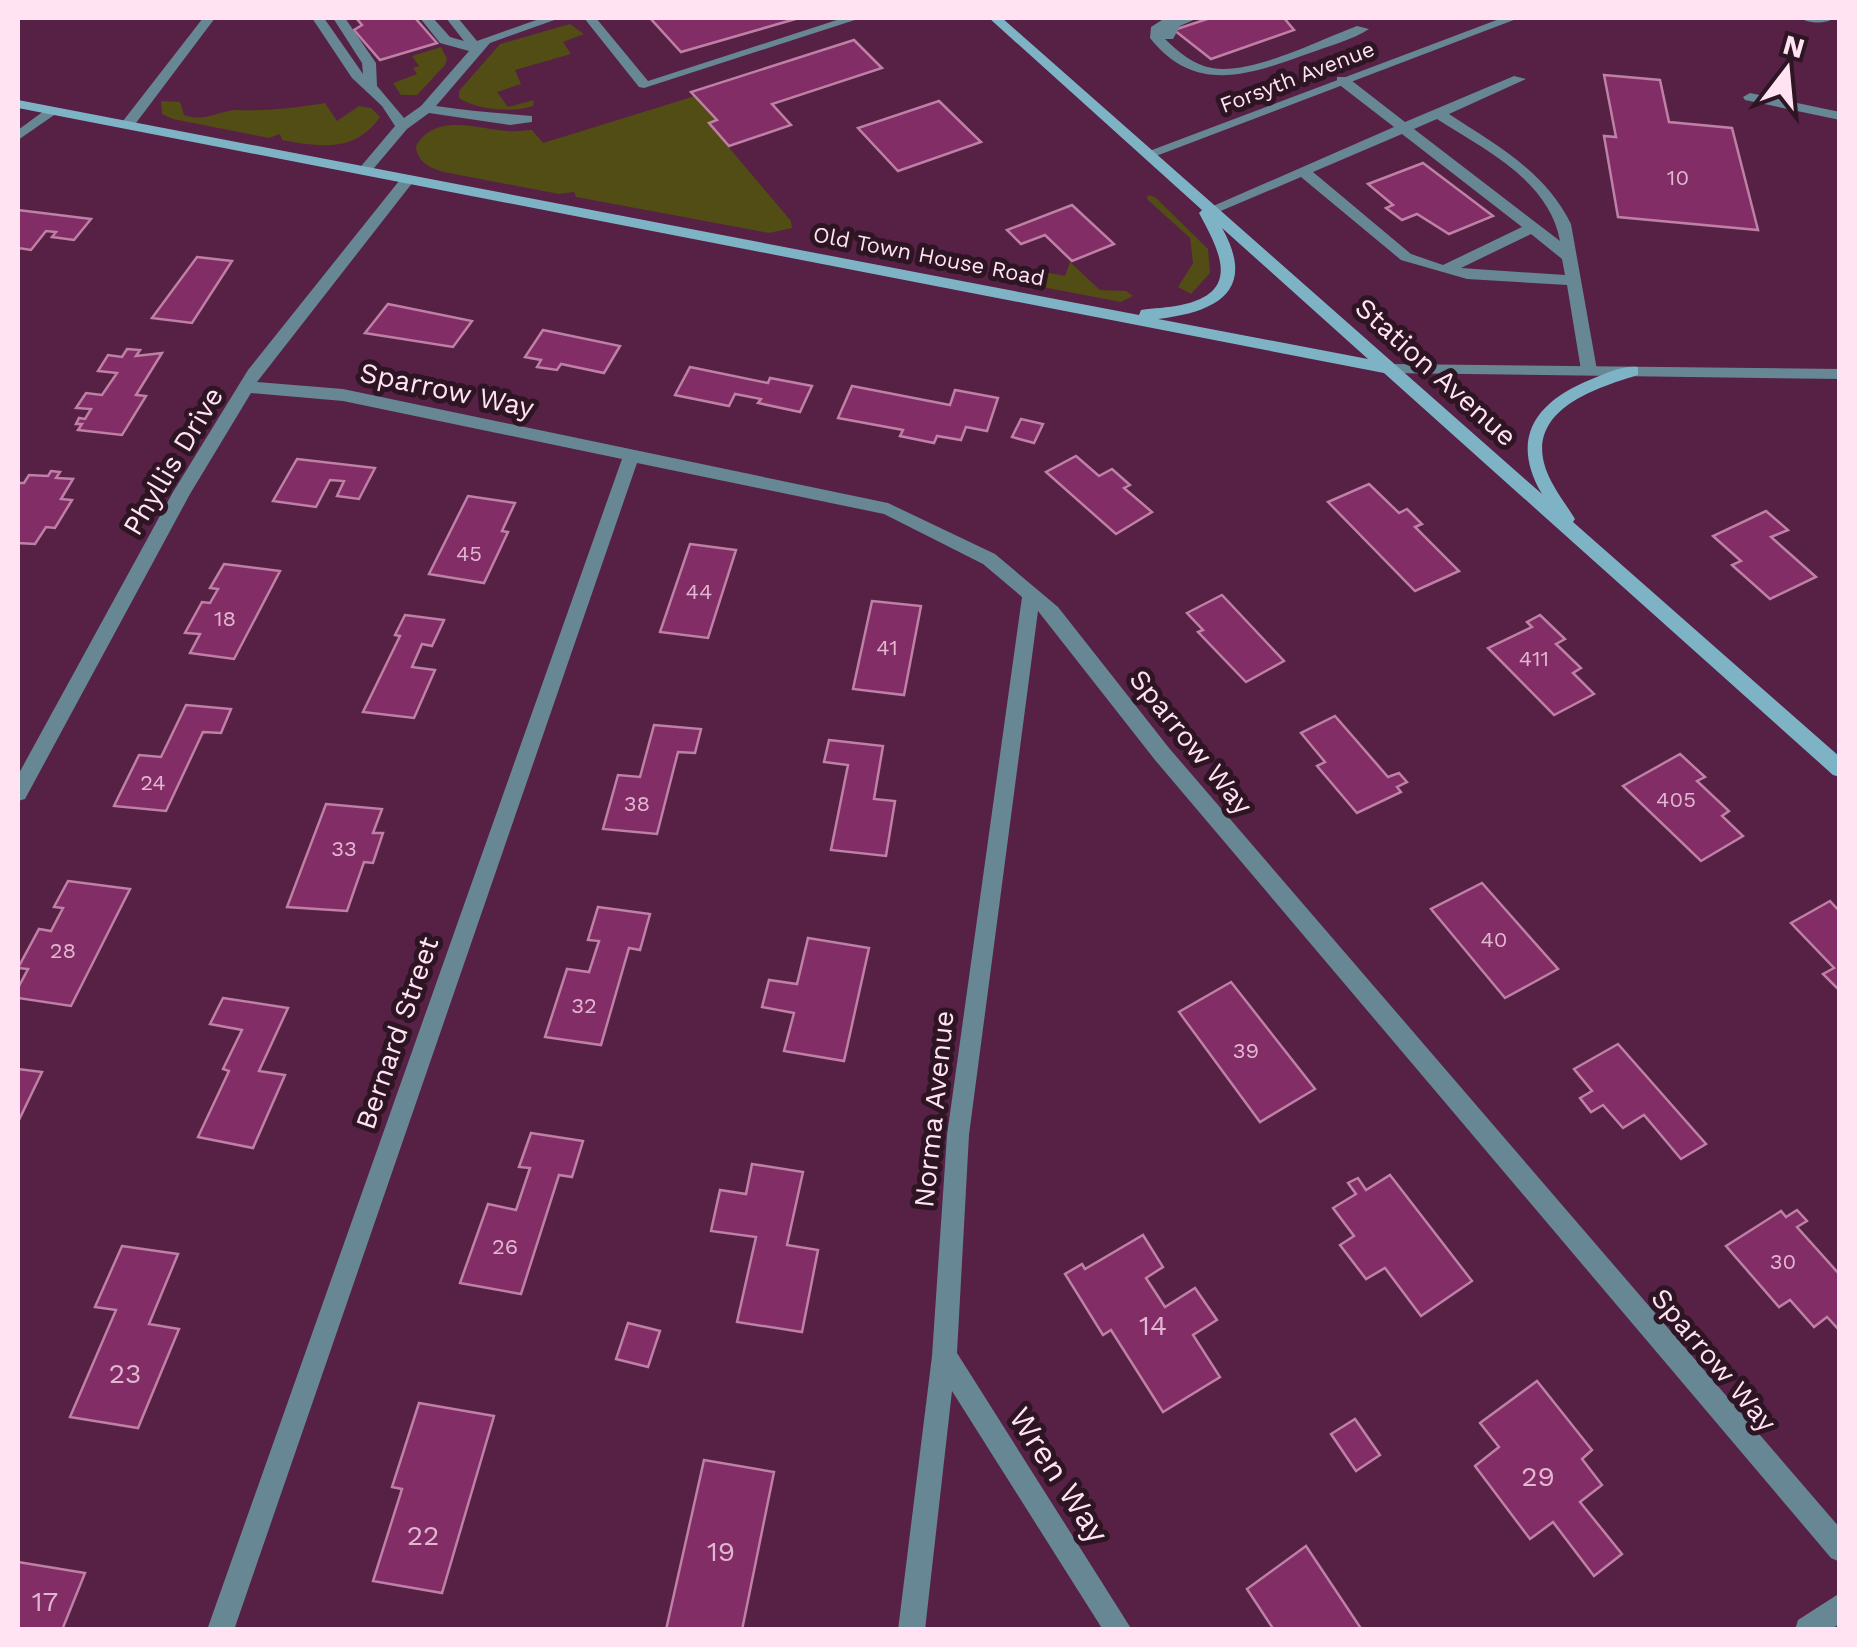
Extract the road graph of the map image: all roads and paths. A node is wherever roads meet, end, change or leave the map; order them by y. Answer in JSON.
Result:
{"nodes":[{"id":1,"x":210,"y":18,"type":"edge"},
{"id":2,"x":318,"y":18,"type":"edge"},
{"id":3,"x":338,"y":18,"type":"edge"},
{"id":4,"x":426,"y":18,"type":"edge"},
{"id":5,"x":452,"y":18,"type":"edge"},
{"id":6,"x":549,"y":18,"type":"edge"},
{"id":7,"x":590,"y":18,"type":"edge"},
{"id":8,"x":855,"y":18,"type":"edge"},
{"id":9,"x":995,"y":18,"type":"edge"},
{"id":10,"x":1172,"y":18,"type":"edge"},
{"id":11,"x":1192,"y":18,"type":"edge"},
{"id":12,"x":1514,"y":18,"type":"edge"},
{"id":13,"x":1808,"y":18,"type":"edge"},
{"id":14,"x":1828,"y":18,"type":"edge"},
{"id":15,"x":477,"y":49,"type":"junction"},
{"id":16,"x":1519,"y":79,"type":"dead end"},
{"id":17,"x":1342,"y":80,"type":"junction"},
{"id":18,"x":371,"y":85,"type":"junction"},
{"id":19,"x":1750,"y":97,"type":"dead end"},
{"id":20,"x":18,"y":104,"type":"edge"},
{"id":21,"x":426,"y":109,"type":"junction"},
{"id":22,"x":52,"y":111,"type":"junction"},
{"id":23,"x":1438,"y":113,"type":"junction"},
{"id":24,"x":1840,"y":116,"type":"edge"},
{"id":25,"x":526,"y":119,"type":"dead end"},
{"id":26,"x":128,"y":124,"type":"junction"},
{"id":27,"x":402,"y":126,"type":"junction"},
{"id":28,"x":1402,"y":129,"type":"junction"},
{"id":29,"x":18,"y":136,"type":"edge"},
{"id":30,"x":1151,"y":153,"type":"junction"},
{"id":31,"x":1304,"y":170,"type":"junction"},
{"id":32,"x":364,"y":171,"type":"junction"},
{"id":33,"x":408,"y":179,"type":"junction"},
{"id":34,"x":1205,"y":204,"type":"junction"},
{"id":35,"x":1532,"y":228,"type":"junction"},
{"id":36,"x":1570,"y":258,"type":"junction"},
{"id":37,"x":1445,"y":270,"type":"junction"},
{"id":38,"x":1574,"y":280,"type":"junction"},
{"id":39,"x":1106,"y":314,"type":"junction"},
{"id":40,"x":1394,"y":369,"type":"junction"},
{"id":41,"x":1589,"y":370,"type":"junction"},
{"id":42,"x":1632,"y":371,"type":"junction"},
{"id":43,"x":1840,"y":374,"type":"edge"},
{"id":44,"x":249,"y":387,"type":"junction"},
{"id":45,"x":631,"y":457,"type":"junction"},
{"id":46,"x":1574,"y":534,"type":"junction"},
{"id":47,"x":1031,"y":596,"type":"junction"},
{"id":48,"x":1840,"y":769,"type":"edge"},
{"id":49,"x":18,"y":793,"type":"edge"},
{"id":50,"x":944,"y":1356,"type":"junction"},
{"id":51,"x":1840,"y":1550,"type":"edge"},
{"id":52,"x":1840,"y":1606,"type":"edge"},
{"id":53,"x":220,"y":1630,"type":"edge"},
{"id":54,"x":911,"y":1630,"type":"edge"},
{"id":55,"x":1120,"y":1630,"type":"edge"},
{"id":56,"x":1808,"y":1630,"type":"edge"}],
"edges":[{"from":1,"to":26,"type":"street"},
{"from":2,"to":18,"type":"street"},
{"from":3,"to":18,"type":"street"},
{"from":4,"to":15,"type":"street"},
{"from":5,"to":15,"type":"street"},
{"from":6,"to":15,"type":"street"},
{"from":7,"to":8,"type":"street"},
{"from":9,"to":30,"type":"main road","name":"Station Avenue"},
{"from":10,"to":11,"type":"street"},
{"from":12,"to":17,"type":"street","name":"Forsyth Avenue"},
{"from":13,"to":14,"type":"street"},
{"from":15,"to":21,"type":"street"},
{"from":16,"to":23,"type":"street"},
{"from":17,"to":28,"type":"street"},
{"from":17,"to":30,"type":"street","name":"Forsyth Avenue"},
{"from":18,"to":27,"type":"street"},
{"from":19,"to":24,"type":"street"},
{"from":20,"to":22,"type":"main road","name":"Old Town House Road"},
{"from":21,"to":25,"type":"street"},
{"from":21,"to":27,"type":"street"},
{"from":22,"to":26,"type":"main road","name":"Old Town House Road"},
{"from":22,"to":29,"type":"street"},
{"from":23,"to":28,"type":"street"},
{"from":23,"to":36,"type":"street"},
{"from":26,"to":32,"type":"main road","name":"Old Town House Road"},
{"from":27,"to":32,"type":"street"},
{"from":28,"to":31,"type":"street"},
{"from":28,"to":35,"type":"street"},
{"from":30,"to":34,"type":"main road","name":"Station Avenue"},
{"from":31,"to":34,"type":"street"},
{"from":31,"to":37,"type":"street"},
{"from":32,"to":33,"type":"main road","name":"Old Town House Road"},
{"from":33,"to":39,"type":"main road","name":"Old Town House Road"},
{"from":33,"to":44,"type":"street","name":"Phyllis Drive"},
{"from":34,"to":39,"type":"main road"},
{"from":34,"to":40,"type":"main road","name":"Station Avenue"},
{"from":35,"to":36,"type":"street"},
{"from":35,"to":37,"type":"street"},
{"from":36,"to":38,"type":"street"},
{"from":37,"to":38,"type":"street"},
{"from":38,"to":41,"type":"street"},
{"from":39,"to":40,"type":"main road","name":"Old Town House Road"},
{"from":40,"to":41,"type":"street","name":"Old Town House Road"},
{"from":40,"to":46,"type":"main road","name":"Station Avenue"},
{"from":41,"to":42,"type":"street","name":"Old Town House Road"},
{"from":42,"to":43,"type":"street","name":"Old Town House Road"},
{"from":42,"to":46,"type":"main road"},
{"from":44,"to":45,"type":"street","name":"Sparrow Way"},
{"from":44,"to":49,"type":"street","name":"Phyllis Drive"},
{"from":45,"to":47,"type":"street","name":"Sparrow Way"},
{"from":45,"to":53,"type":"street","name":"Bernard Street"},
{"from":46,"to":48,"type":"main road","name":"Station Avenue"},
{"from":47,"to":50,"type":"street","name":"Norma Avenue"},
{"from":47,"to":51,"type":"street","name":"Sparrow Way"},
{"from":50,"to":54,"type":"street","name":"Norma Avenue"},
{"from":50,"to":55,"type":"street","name":"Wren Way"},
{"from":52,"to":56,"type":"street"}]}
